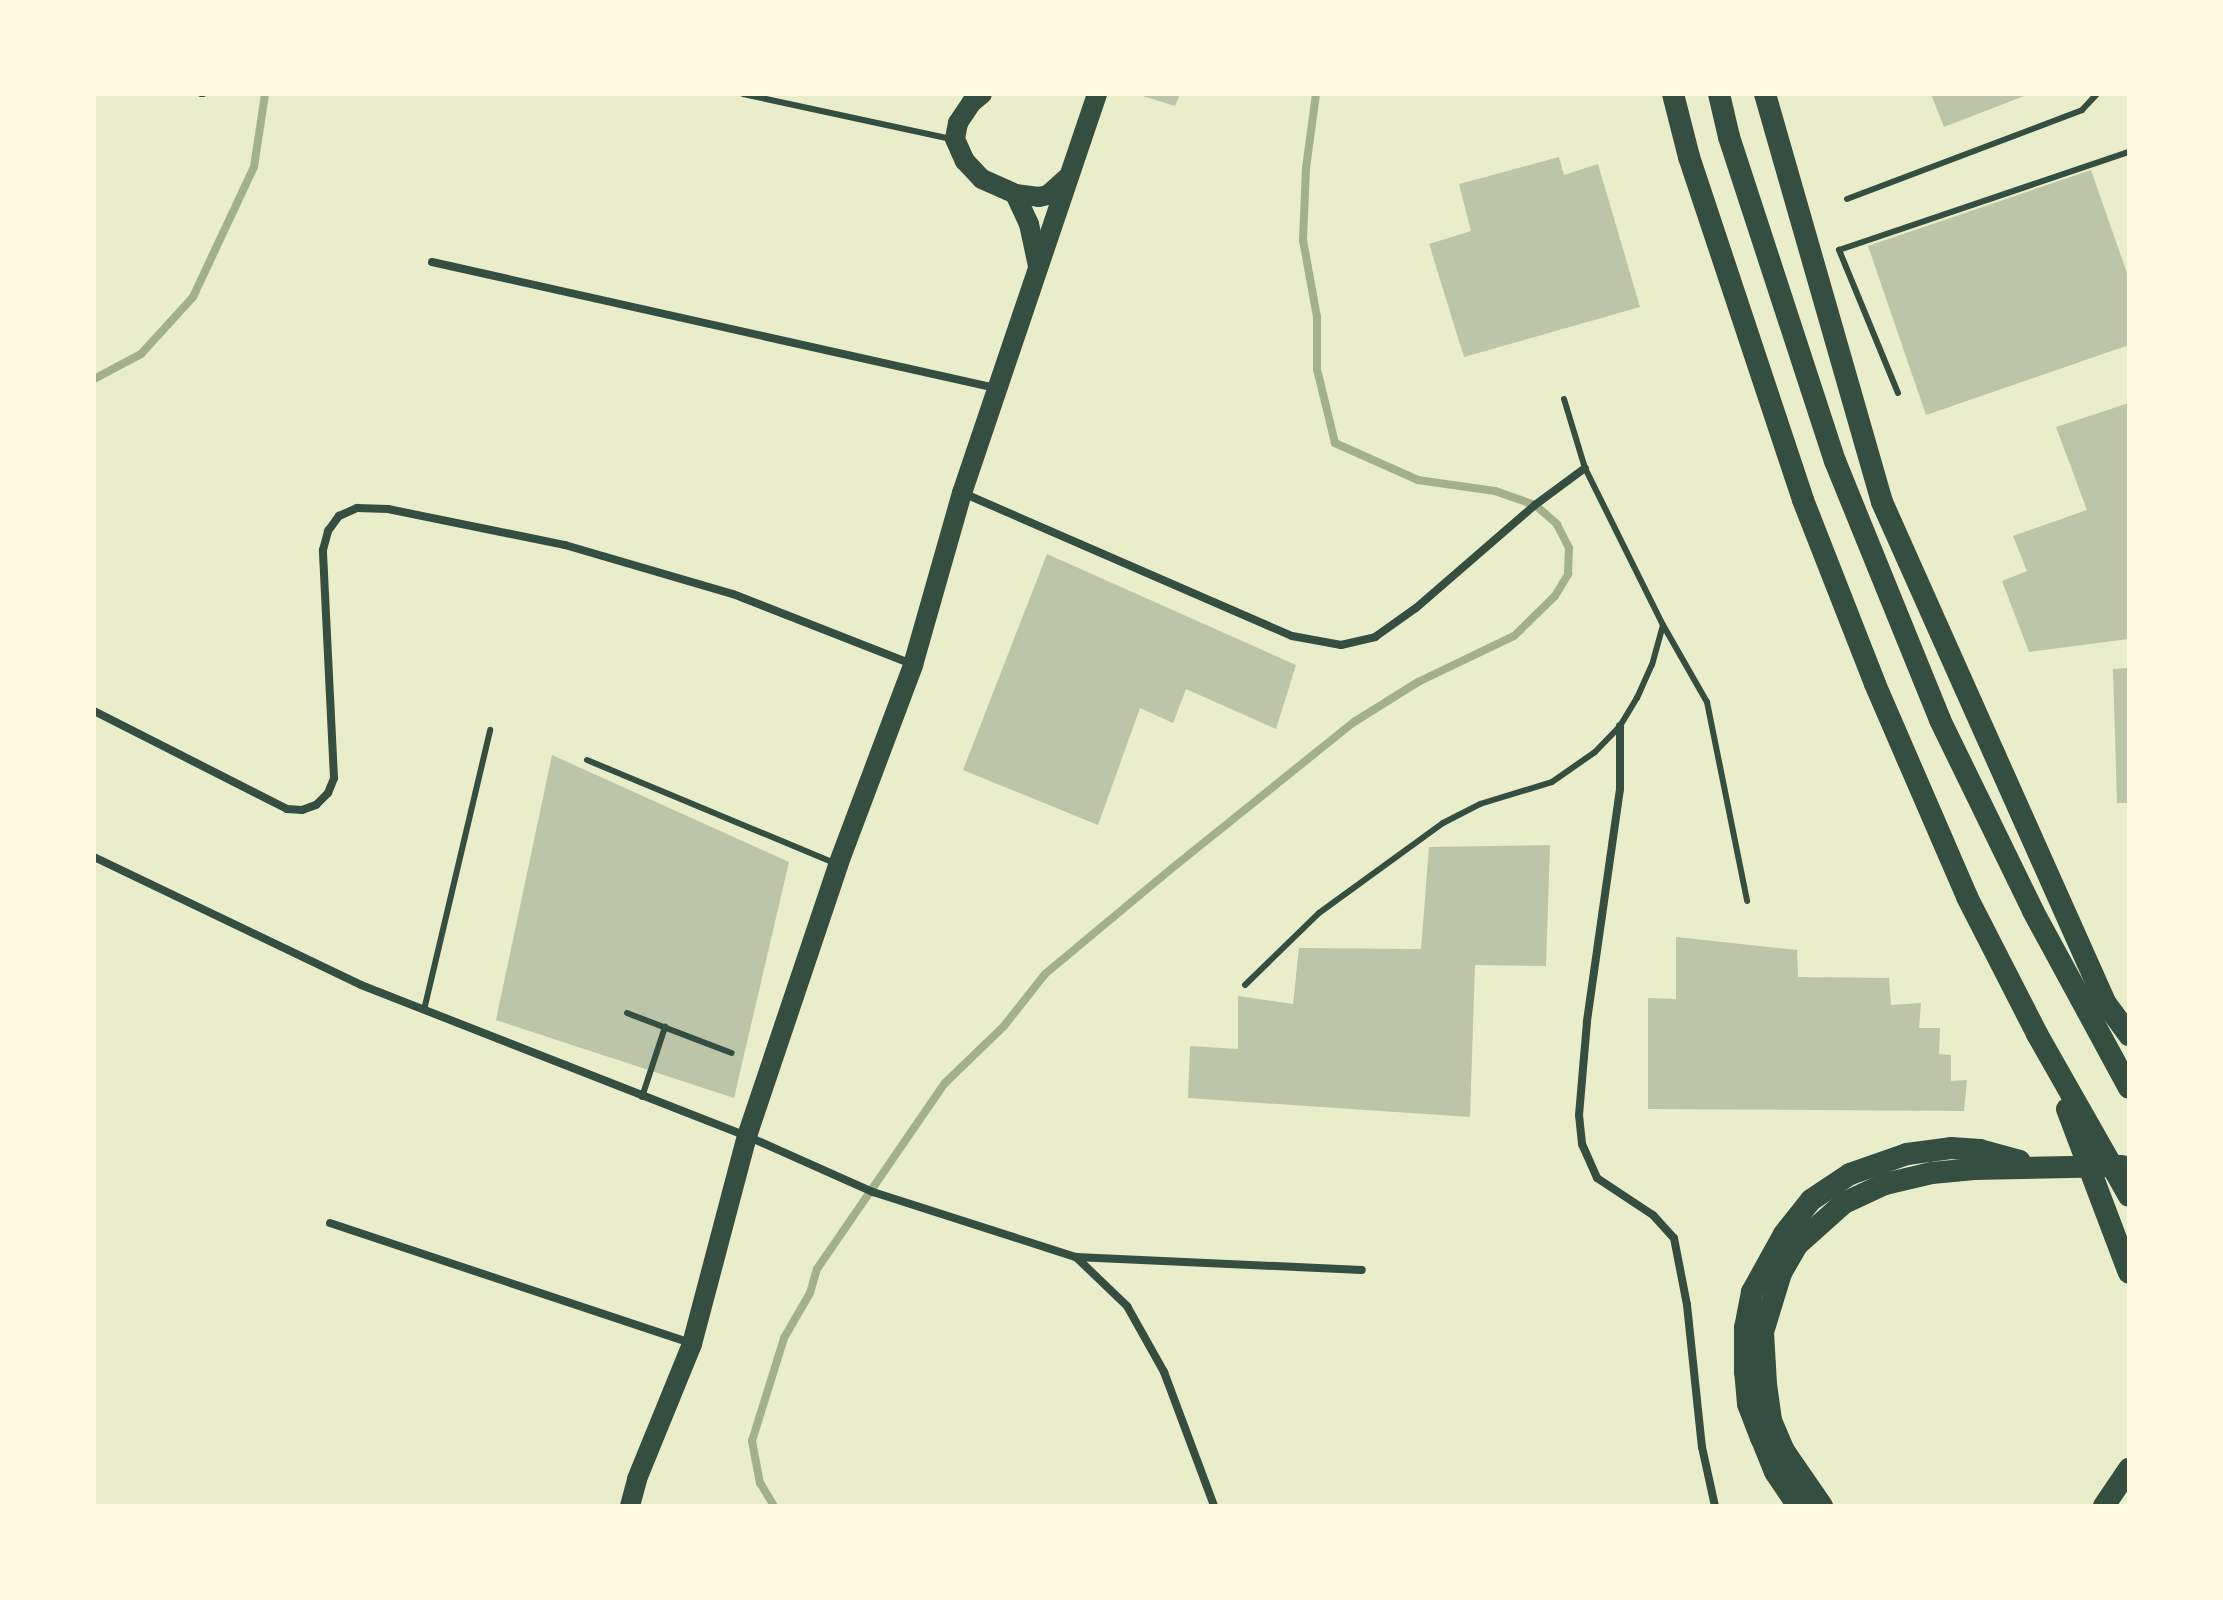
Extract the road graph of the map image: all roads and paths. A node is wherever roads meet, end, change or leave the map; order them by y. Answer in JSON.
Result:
{"nodes":[{"id":1,"x":743,"y":94,"type":"edge"},
{"id":2,"x":982,"y":94,"type":"edge"},
{"id":3,"x":1097,"y":94,"type":"edge"},
{"id":4,"x":1670,"y":94,"type":"edge"},
{"id":5,"x":1719,"y":94,"type":"edge"},
{"id":6,"x":1765,"y":94,"type":"edge"},
{"id":7,"x":2097,"y":94,"type":"edge"},
{"id":8,"x":955,"y":139,"type":"junction"},
{"id":9,"x":2129,"y":152,"type":"edge"},
{"id":10,"x":1070,"y":176,"type":"junction"},
{"id":11,"x":1015,"y":194,"type":"junction"},
{"id":12,"x":1847,"y":199,"type":"dead end"},
{"id":13,"x":432,"y":262,"type":"dead end"},
{"id":14,"x":1038,"y":266,"type":"junction"},
{"id":15,"x":996,"y":388,"type":"junction"},
{"id":16,"x":1898,"y":393,"type":"dead end"},
{"id":17,"x":1564,"y":399,"type":"dead end"},
{"id":18,"x":1585,"y":468,"type":"junction"},
{"id":19,"x":962,"y":493,"type":"junction"},
{"id":20,"x":1882,"y":502,"type":"junction"},
{"id":21,"x":1892,"y":603,"type":"junction"},
{"id":22,"x":1663,"y":625,"type":"junction"},
{"id":23,"x":913,"y":665,"type":"junction"},
{"id":24,"x":94,"y":711,"type":"edge"},
{"id":25,"x":1620,"y":726,"type":"junction"},
{"id":26,"x":490,"y":730,"type":"dead end"},
{"id":27,"x":587,"y":760,"type":"dead end"},
{"id":28,"x":94,"y":857,"type":"edge"},
{"id":29,"x":838,"y":865,"type":"junction"},
{"id":30,"x":1747,"y":901,"type":"dead end"},
{"id":31,"x":2033,"y":911,"type":"junction"},
{"id":32,"x":1245,"y":985,"type":"dead end"},
{"id":33,"x":2105,"y":1002,"type":"junction"},
{"id":34,"x":424,"y":1010,"type":"junction"},
{"id":35,"x":627,"y":1013,"type":"dead end"},
{"id":36,"x":665,"y":1027,"type":"junction"},
{"id":37,"x":2037,"y":1034,"type":"junction"},
{"id":38,"x":2129,"y":1035,"type":"edge"},
{"id":39,"x":732,"y":1053,"type":"dead end"},
{"id":40,"x":2129,"y":1088,"type":"edge"},
{"id":41,"x":642,"y":1097,"type":"junction"},
{"id":42,"x":747,"y":1136,"type":"junction"},
{"id":43,"x":2129,"y":1166,"type":"edge"},
{"id":44,"x":2040,"y":1167,"type":"junction"},
{"id":45,"x":2129,"y":1196,"type":"edge"},
{"id":46,"x":330,"y":1223,"type":"dead end"},
{"id":47,"x":1076,"y":1257,"type":"junction"},
{"id":48,"x":1362,"y":1270,"type":"dead end"},
{"id":49,"x":2129,"y":1273,"type":"edge"},
{"id":50,"x":692,"y":1344,"type":"junction"},
{"id":51,"x":2129,"y":1469,"type":"edge"},
{"id":52,"x":630,"y":1506,"type":"edge"},
{"id":53,"x":1214,"y":1506,"type":"edge"},
{"id":54,"x":1715,"y":1506,"type":"edge"},
{"id":55,"x":1798,"y":1506,"type":"edge"},
{"id":56,"x":1822,"y":1506,"type":"edge"},
{"id":57,"x":2104,"y":1506,"type":"edge"}],
"edges":[{"from":1,"to":8,"type":"lane"},
{"from":2,"to":8,"type":"main road"},
{"from":3,"to":10,"type":"main road"},
{"from":4,"to":37,"type":"highway"},
{"from":5,"to":21,"type":"highway"},
{"from":6,"to":20,"type":"highway"},
{"from":7,"to":12,"type":"lane"},
{"from":8,"to":11,"type":"main road"},
{"from":9,"to":16,"type":"lane"},
{"from":10,"to":11,"type":"main road"},
{"from":10,"to":14,"type":"main road"},
{"from":11,"to":14,"type":"main road"},
{"from":13,"to":15,"type":"street"},
{"from":14,"to":15,"type":"main road"},
{"from":15,"to":19,"type":"main road"},
{"from":17,"to":18,"type":"lane"},
{"from":18,"to":19,"type":"street"},
{"from":18,"to":22,"type":"lane"},
{"from":19,"to":23,"type":"main road"},
{"from":20,"to":21,"type":"highway"},
{"from":20,"to":33,"type":"highway"},
{"from":21,"to":31,"type":"highway"},
{"from":22,"to":25,"type":"lane"},
{"from":22,"to":30,"type":"lane"},
{"from":23,"to":24,"type":"street"},
{"from":23,"to":29,"type":"main road"},
{"from":25,"to":32,"type":"lane"},
{"from":25,"to":54,"type":"street"},
{"from":26,"to":34,"type":"lane"},
{"from":27,"to":29,"type":"lane"},
{"from":28,"to":34,"type":"street"},
{"from":29,"to":42,"type":"main road"},
{"from":31,"to":33,"type":"highway"},
{"from":31,"to":40,"type":"highway"},
{"from":33,"to":38,"type":"highway"},
{"from":34,"to":41,"type":"street"},
{"from":35,"to":36,"type":"lane"},
{"from":36,"to":39,"type":"lane"},
{"from":36,"to":41,"type":"lane"},
{"from":37,"to":45,"type":"highway"},
{"from":37,"to":49,"type":"highway"},
{"from":41,"to":42,"type":"street"},
{"from":42,"to":47,"type":"street"},
{"from":42,"to":50,"type":"main road"},
{"from":43,"to":44,"type":"highway"},
{"from":44,"to":55,"type":"highway"},
{"from":44,"to":56,"type":"highway"},
{"from":46,"to":50,"type":"street"},
{"from":47,"to":48,"type":"street"},
{"from":47,"to":53,"type":"street"},
{"from":50,"to":52,"type":"main road"},
{"from":51,"to":57,"type":"highway"}]}
